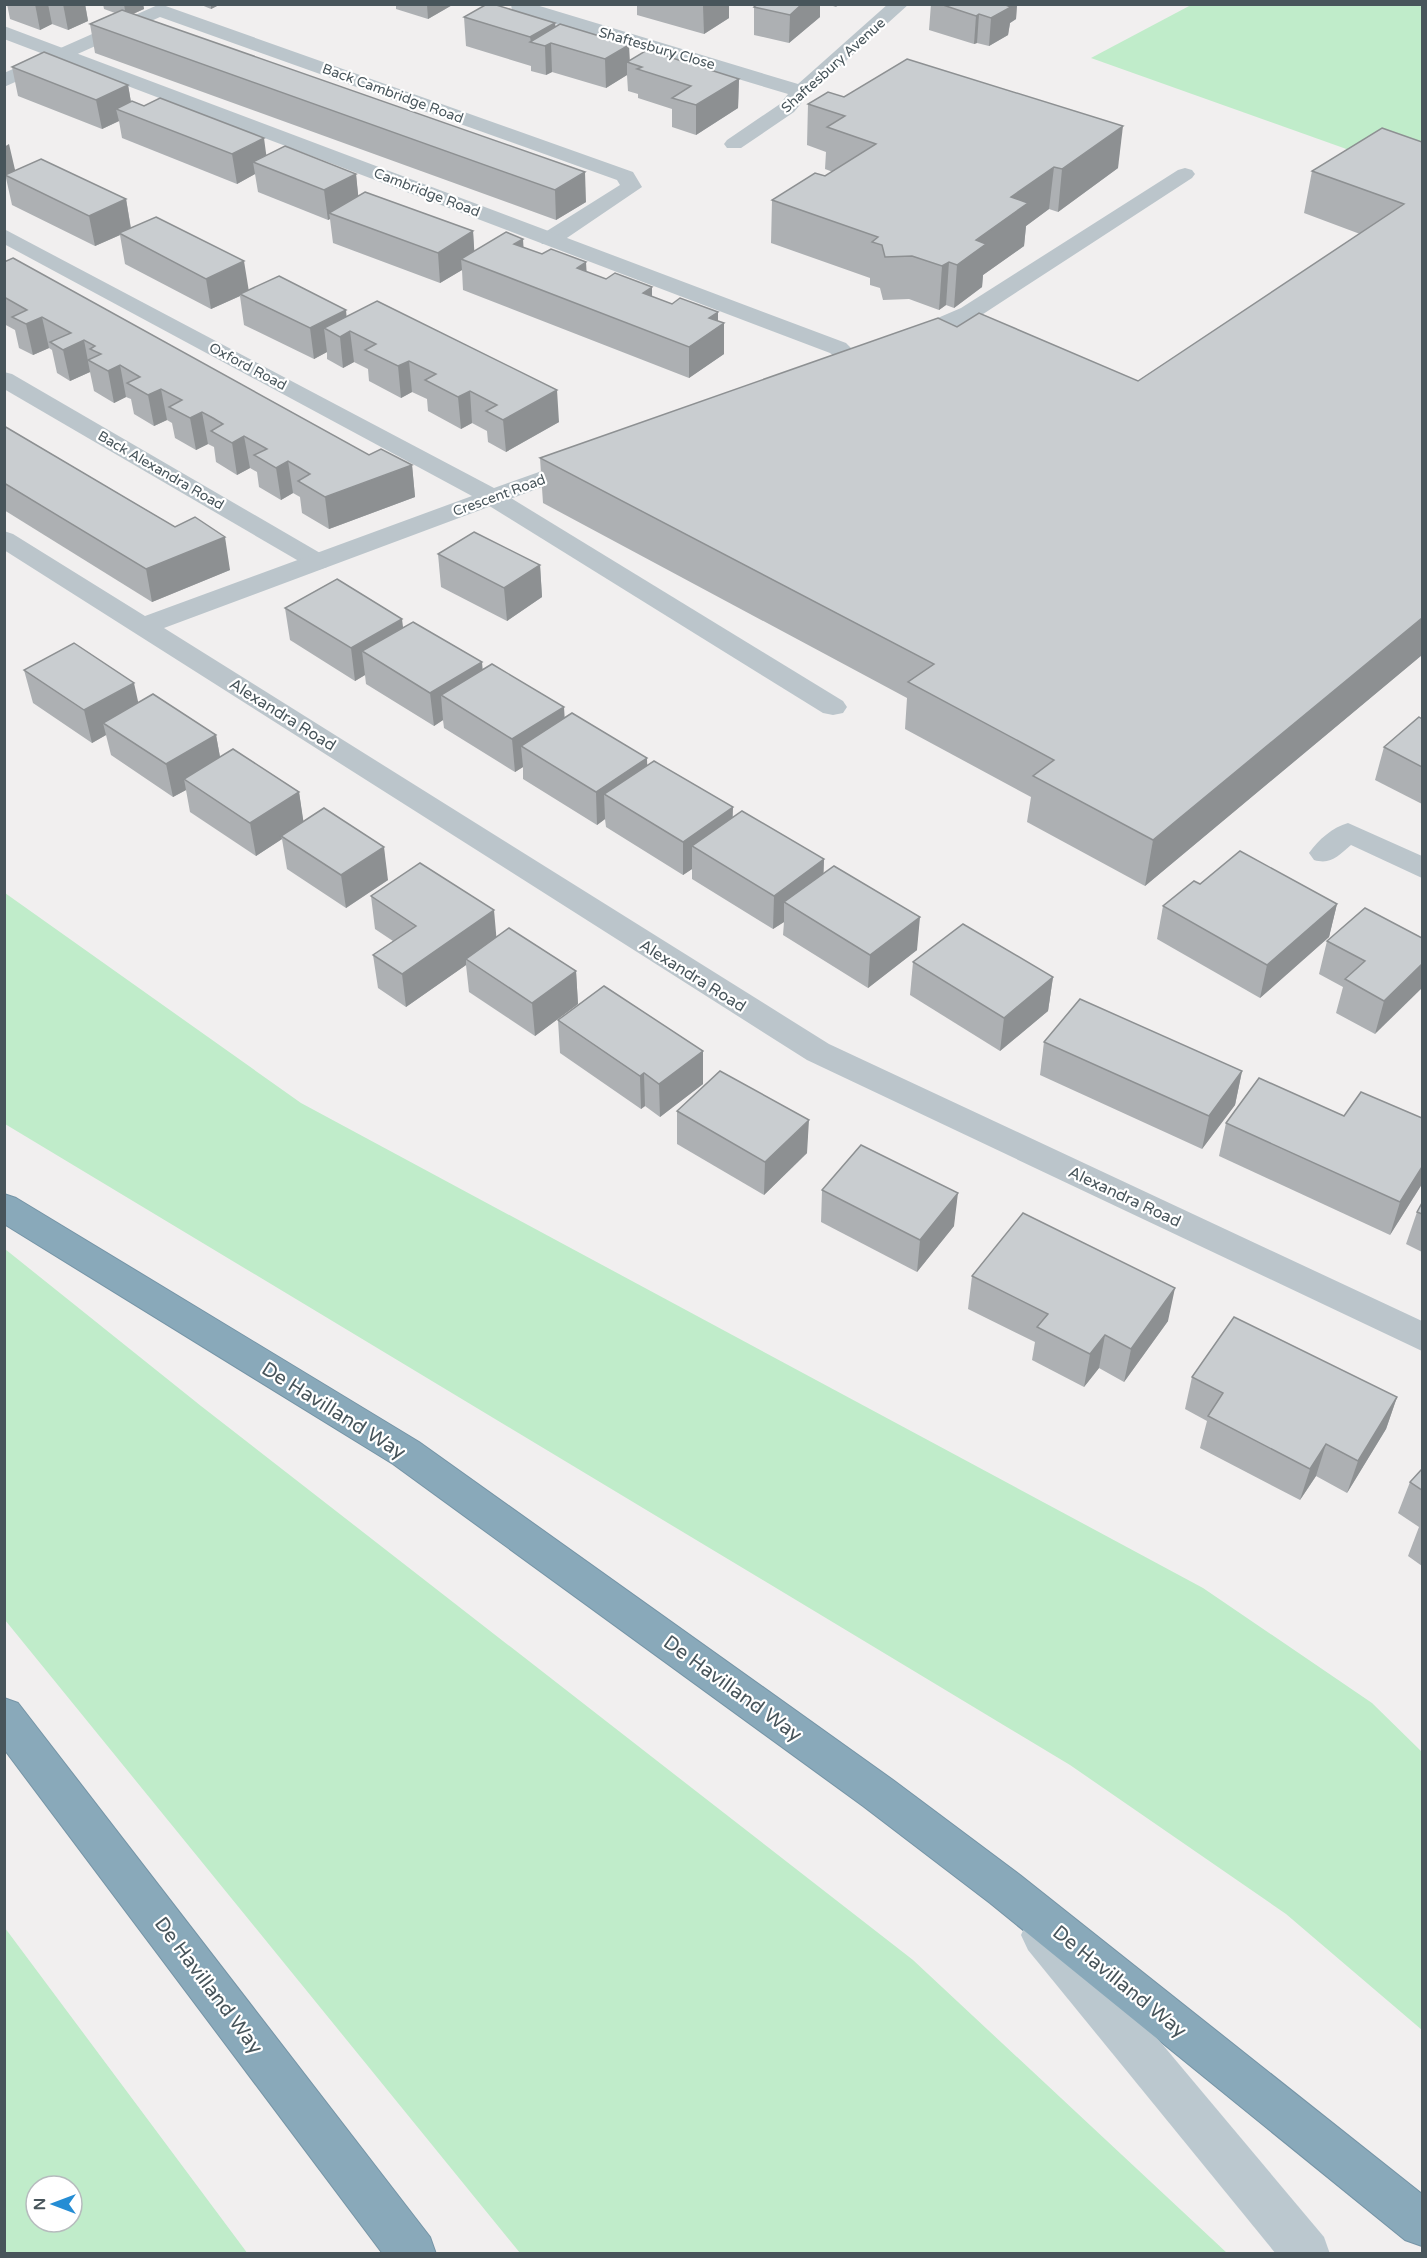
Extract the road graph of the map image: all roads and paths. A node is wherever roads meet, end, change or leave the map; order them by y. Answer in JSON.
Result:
{"nodes":[{"id":1,"x":524,"y":4,"type":"edge"},
{"id":2,"x":900,"y":4,"type":"edge"},
{"id":3,"x":4,"y":32,"type":"edge"},
{"id":4,"x":62,"y":54,"type":"junction"},
{"id":5,"x":4,"y":81,"type":"edge"},
{"id":6,"x":801,"y":91,"type":"junction"},
{"id":7,"x":734,"y":144,"type":"dead end"},
{"id":8,"x":1185,"y":174,"type":"dead end"},
{"id":9,"x":4,"y":235,"type":"edge"},
{"id":10,"x":550,"y":239,"type":"junction"},
{"id":11,"x":868,"y":352,"type":"junction"},
{"id":12,"x":4,"y":379,"type":"edge"},
{"id":13,"x":799,"y":382,"type":"edge"},
{"id":14,"x":602,"y":456,"type":"edge"},
{"id":15,"x":492,"y":497,"type":"junction"},
{"id":16,"x":4,"y":539,"type":"edge"},
{"id":17,"x":318,"y":562,"type":"junction"},
{"id":18,"x":144,"y":626,"type":"junction"},
{"id":19,"x":833,"y":707,"type":"dead end"},
{"id":20,"x":1324,"y":854,"type":"dead end"},
{"id":21,"x":1422,"y":868,"type":"edge"},
{"id":22,"x":4,"y":1207,"type":"edge"},
{"id":23,"x":1422,"y":1337,"type":"edge"},
{"id":24,"x":4,"y":1716,"type":"edge"},
{"id":25,"x":1005,"y":1889,"type":"junction"},
{"id":26,"x":1422,"y":2223,"type":"edge"},
{"id":27,"x":413,"y":2253,"type":"edge"},
{"id":28,"x":1307,"y":2253,"type":"edge"}],
"edges":[{"from":1,"to":6,"type":"street","name":"Shaftesbury Close"},
{"from":2,"to":6,"type":"street","name":"Shaftesbury Avenue"},
{"from":3,"to":4,"type":"street","name":"Cambridge Road"},
{"from":4,"to":5,"type":"street"},
{"from":4,"to":10,"type":"street","name":"Cambridge Road"},
{"from":4,"to":10,"type":"street","name":"Back Cambridge Road"},
{"from":6,"to":7,"type":"street","name":"Shaftesbury Avenue"},
{"from":8,"to":11,"type":"street"},
{"from":9,"to":15,"type":"street","name":"Oxford Road"},
{"from":10,"to":11,"type":"street","name":"Cambridge Road"},
{"from":11,"to":13,"type":"street"},
{"from":12,"to":17,"type":"street","name":"Back Alexandra Road"},
{"from":14,"to":15,"type":"street","name":"Crescent Road"},
{"from":15,"to":17,"type":"street","name":"Crescent Road"},
{"from":15,"to":19,"type":"street","name":"Oxford Road"},
{"from":16,"to":18,"type":"street","name":"Alexandra Road"},
{"from":17,"to":18,"type":"street","name":"Crescent Road"},
{"from":18,"to":23,"type":"street","name":"Alexandra Road"},
{"from":20,"to":21,"type":"street"},
{"from":22,"to":25,"type":"highway","name":"De Havilland Way"},
{"from":24,"to":27,"type":"highway","name":"De Havilland Way"},
{"from":25,"to":26,"type":"highway","name":"De Havilland Way"},
{"from":25,"to":28,"type":"street"}]}
